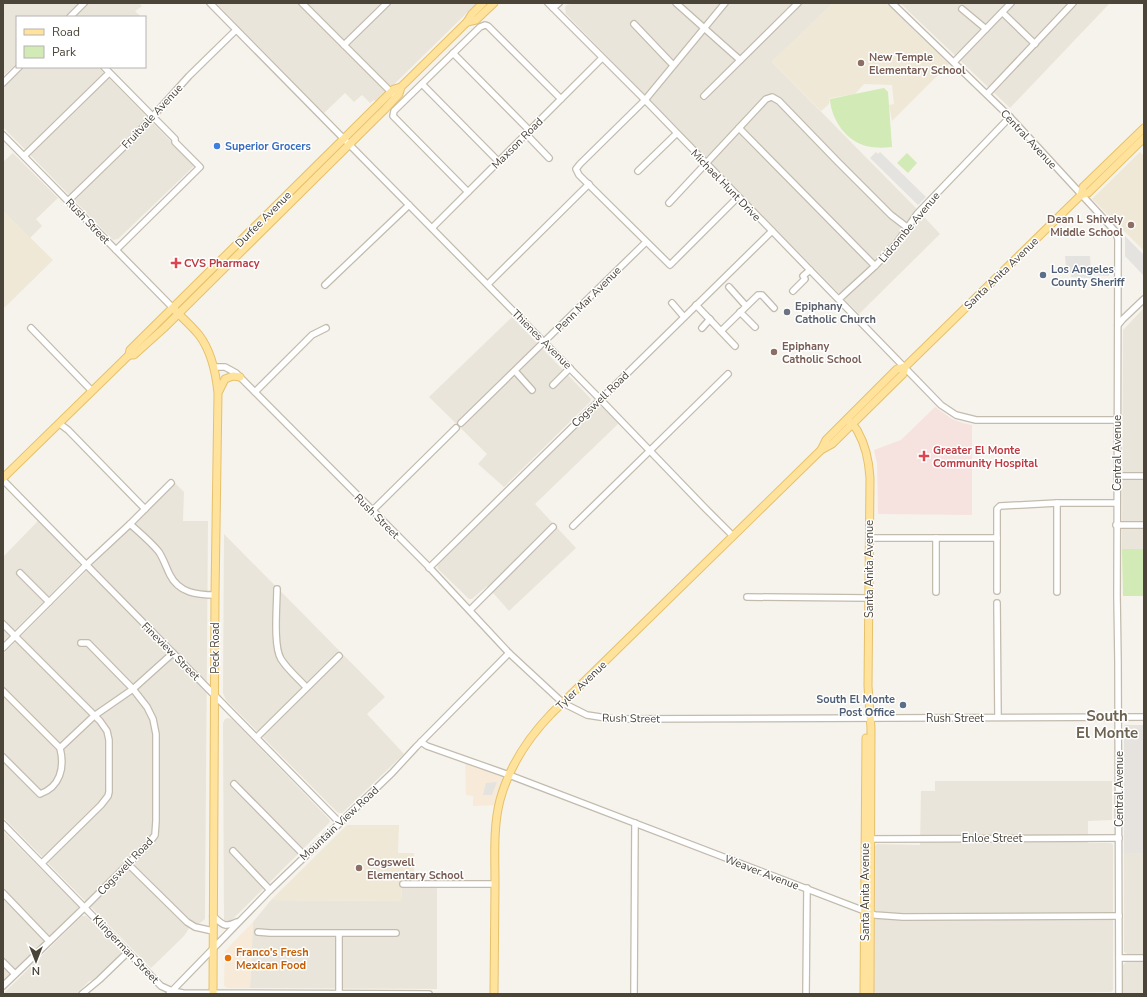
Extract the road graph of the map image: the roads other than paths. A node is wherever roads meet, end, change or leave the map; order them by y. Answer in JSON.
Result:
{"nodes":[{"id":1,"x":84,"y":3,"type":"edge"},
{"id":2,"x":210,"y":3,"type":"edge"},
{"id":3,"x":302,"y":3,"type":"edge"},
{"id":4,"x":387,"y":3,"type":"edge"},
{"id":5,"x":483,"y":3,"type":"edge"},
{"id":6,"x":494,"y":3,"type":"edge"},
{"id":7,"x":548,"y":3,"type":"edge"},
{"id":8,"x":559,"y":3,"type":"edge"},
{"id":9,"x":676,"y":3,"type":"edge"},
{"id":10,"x":725,"y":3,"type":"edge"},
{"id":11,"x":798,"y":3,"type":"edge"},
{"id":12,"x":892,"y":3,"type":"edge"},
{"id":13,"x":1011,"y":3,"type":"edge"},
{"id":14,"x":1073,"y":3,"type":"edge"},
{"id":15,"x":553,"y":8,"type":"junction"},
{"id":16,"x":962,"y":9,"type":"dead end"},
{"id":17,"x":1003,"y":13,"type":"junction"},
{"id":18,"x":71,"y":16,"type":"edge"},
{"id":19,"x":467,"y":22,"type":"junction"},
{"id":20,"x":634,"y":24,"type":"dead end"},
{"id":21,"x":704,"y":27,"type":"junction"},
{"id":22,"x":986,"y":29,"type":"junction"},
{"id":23,"x":236,"y":30,"type":"junction"},
{"id":24,"x":1035,"y":44,"type":"junction"},
{"id":25,"x":344,"y":45,"type":"junction"},
{"id":26,"x":454,"y":53,"type":"junction"},
{"id":27,"x":602,"y":58,"type":"junction"},
{"id":28,"x":740,"y":60,"type":"junction"},
{"id":29,"x":954,"y":62,"type":"junction"},
{"id":30,"x":673,"y":65,"type":"junction"},
{"id":31,"x":18,"y":68,"type":"edge"},
{"id":32,"x":105,"y":68,"type":"edge"},
{"id":33,"x":109,"y":73,"type":"junction"},
{"id":34,"x":3,"y":83,"type":"edge"},
{"id":35,"x":422,"y":84,"type":"junction"},
{"id":36,"x":987,"y":94,"type":"junction"},
{"id":37,"x":394,"y":95,"type":"junction"},
{"id":38,"x":704,"y":96,"type":"dead end"},
{"id":39,"x":561,"y":99,"type":"junction"},
{"id":40,"x":645,"y":100,"type":"junction"},
{"id":41,"x":152,"y":116,"type":"junction"},
{"id":42,"x":1010,"y":117,"type":"junction"},
{"id":43,"x":739,"y":128,"type":"junction"},
{"id":44,"x":1144,"y":128,"type":"edge"},
{"id":45,"x":528,"y":132,"type":"junction"},
{"id":46,"x":676,"y":134,"type":"junction"},
{"id":47,"x":3,"y":135,"type":"edge"},
{"id":48,"x":1144,"y":138,"type":"edge"},
{"id":49,"x":347,"y":141,"type":"junction"},
{"id":50,"x":24,"y":156,"type":"junction"},
{"id":51,"x":549,"y":158,"type":"dead end"},
{"id":52,"x":498,"y":162,"type":"junction"},
{"id":53,"x":706,"y":164,"type":"junction"},
{"id":54,"x":638,"y":171,"type":"dead end"},
{"id":55,"x":589,"y":184,"type":"junction"},
{"id":56,"x":468,"y":192,"type":"junction"},
{"id":57,"x":1081,"y":196,"type":"junction"},
{"id":58,"x":738,"y":197,"type":"junction"},
{"id":59,"x":68,"y":201,"type":"junction"},
{"id":60,"x":669,"y":203,"type":"dead end"},
{"id":61,"x":409,"y":205,"type":"junction"},
{"id":62,"x":432,"y":228,"type":"junction"},
{"id":63,"x":908,"y":228,"type":"junction"},
{"id":64,"x":772,"y":231,"type":"junction"},
{"id":65,"x":646,"y":242,"type":"junction"},
{"id":66,"x":116,"y":250,"type":"junction"},
{"id":67,"x":875,"y":266,"type":"junction"},
{"id":68,"x":810,"y":270,"type":"junction"},
{"id":69,"x":488,"y":284,"type":"junction"},
{"id":70,"x":325,"y":285,"type":"dead end"},
{"id":71,"x":729,"y":288,"type":"dead end"},
{"id":72,"x":793,"y":291,"type":"dead end"},
{"id":73,"x":839,"y":299,"type":"junction"},
{"id":74,"x":1144,"y":299,"type":"edge"},
{"id":75,"x":672,"y":303,"type":"dead end"},
{"id":76,"x":696,"y":305,"type":"junction"},
{"id":77,"x":746,"y":306,"type":"junction"},
{"id":78,"x":774,"y":308,"type":"dead end"},
{"id":79,"x":175,"y":311,"type":"junction"},
{"id":80,"x":740,"y":312,"type":"junction"},
{"id":81,"x":684,"y":317,"type":"junction"},
{"id":82,"x":710,"y":319,"type":"junction"},
{"id":83,"x":1118,"y":325,"type":"junction"},
{"id":84,"x":755,"y":327,"type":"dead end"},
{"id":85,"x":31,"y":328,"type":"dead end"},
{"id":86,"x":326,"y":328,"type":"dead end"},
{"id":87,"x":702,"y":328,"type":"dead end"},
{"id":88,"x":721,"y":331,"type":"junction"},
{"id":89,"x":544,"y":342,"type":"junction"},
{"id":90,"x":736,"y":346,"type":"dead end"},
{"id":91,"x":214,"y":367,"type":"junction"},
{"id":92,"x":905,"y":367,"type":"junction"},
{"id":93,"x":570,"y":368,"type":"junction"},
{"id":94,"x":515,"y":371,"type":"junction"},
{"id":95,"x":728,"y":374,"type":"dead end"},
{"id":96,"x":240,"y":377,"type":"junction"},
{"id":97,"x":553,"y":385,"type":"dead end"},
{"id":98,"x":532,"y":390,"type":"dead end"},
{"id":99,"x":92,"y":391,"type":"junction"},
{"id":100,"x":255,"y":392,"type":"junction"},
{"id":101,"x":218,"y":394,"type":"junction"},
{"id":102,"x":600,"y":399,"type":"junction"},
{"id":103,"x":1117,"y":420,"type":"junction"},
{"id":104,"x":850,"y":422,"type":"junction"},
{"id":105,"x":461,"y":423,"type":"dead end"},
{"id":106,"x":60,"y":424,"type":"junction"},
{"id":107,"x":456,"y":428,"type":"dead end"},
{"id":108,"x":650,"y":449,"type":"junction"},
{"id":109,"x":1117,"y":476,"type":"junction"},
{"id":110,"x":1144,"y":476,"type":"edge"},
{"id":111,"x":3,"y":479,"type":"edge"},
{"id":112,"x":171,"y":483,"type":"dead end"},
{"id":113,"x":1057,"y":503,"type":"junction"},
{"id":114,"x":1117,"y":503,"type":"junction"},
{"id":115,"x":145,"y":509,"type":"junction"},
{"id":116,"x":372,"y":511,"type":"junction"},
{"id":117,"x":130,"y":524,"type":"junction"},
{"id":118,"x":1116,"y":525,"type":"junction"},
{"id":119,"x":1144,"y":525,"type":"edge"},
{"id":120,"x":573,"y":526,"type":"dead end"},
{"id":121,"x":553,"y":527,"type":"dead end"},
{"id":122,"x":733,"y":536,"type":"junction"},
{"id":123,"x":870,"y":538,"type":"junction"},
{"id":124,"x":936,"y":538,"type":"junction"},
{"id":125,"x":997,"y":538,"type":"junction"},
{"id":126,"x":86,"y":565,"type":"junction"},
{"id":127,"x":429,"y":568,"type":"junction"},
{"id":128,"x":20,"y":573,"type":"dead end"},
{"id":129,"x":278,"y":589,"type":"dead end"},
{"id":130,"x":997,"y":591,"type":"dead end"},
{"id":131,"x":936,"y":592,"type":"dead end"},
{"id":132,"x":1057,"y":592,"type":"dead end"},
{"id":133,"x":215,"y":596,"type":"junction"},
{"id":134,"x":747,"y":597,"type":"dead end"},
{"id":135,"x":869,"y":598,"type":"junction"},
{"id":136,"x":49,"y":602,"type":"junction"},
{"id":137,"x":997,"y":603,"type":"dead end"},
{"id":138,"x":470,"y":610,"type":"junction"},
{"id":139,"x":3,"y":624,"type":"edge"},
{"id":140,"x":15,"y":636,"type":"junction"},
{"id":141,"x":81,"y":642,"type":"dead end"},
{"id":142,"x":3,"y":648,"type":"edge"},
{"id":143,"x":173,"y":653,"type":"junction"},
{"id":144,"x":510,"y":653,"type":"junction"},
{"id":145,"x":339,"y":656,"type":"dead end"},
{"id":146,"x":306,"y":687,"type":"junction"},
{"id":147,"x":133,"y":688,"type":"junction"},
{"id":148,"x":3,"y":691,"type":"edge"},
{"id":149,"x":215,"y":695,"type":"junction"},
{"id":150,"x":563,"y":703,"type":"junction"},
{"id":151,"x":94,"y":716,"type":"junction"},
{"id":152,"x":998,"y":717,"type":"junction"},
{"id":153,"x":1118,"y":717,"type":"junction"},
{"id":154,"x":1144,"y":717,"type":"edge"},
{"id":155,"x":869,"y":718,"type":"junction"},
{"id":156,"x":257,"y":737,"type":"junction"},
{"id":157,"x":422,"y":742,"type":"junction"},
{"id":158,"x":60,"y":748,"type":"junction"},
{"id":159,"x":3,"y":757,"type":"edge"},
{"id":160,"x":509,"y":775,"type":"junction"},
{"id":161,"x":234,"y":784,"type":"dead end"},
{"id":162,"x":340,"y":823,"type":"junction"},
{"id":163,"x":635,"y":823,"type":"junction"},
{"id":164,"x":3,"y":824,"type":"edge"},
{"id":165,"x":1119,"y":838,"type":"junction"},
{"id":166,"x":868,"y":839,"type":"junction"},
{"id":167,"x":233,"y":851,"type":"dead end"},
{"id":168,"x":305,"y":856,"type":"junction"},
{"id":169,"x":42,"y":863,"type":"junction"},
{"id":170,"x":128,"y":864,"type":"junction"},
{"id":171,"x":403,"y":884,"type":"dead end"},
{"id":172,"x":495,"y":884,"type":"junction"},
{"id":173,"x":806,"y":888,"type":"junction"},
{"id":174,"x":270,"y":890,"type":"junction"},
{"id":175,"x":3,"y":893,"type":"edge"},
{"id":176,"x":85,"y":907,"type":"junction"},
{"id":177,"x":868,"y":912,"type":"junction"},
{"id":178,"x":213,"y":916,"type":"junction"},
{"id":179,"x":1119,"y":916,"type":"junction"},
{"id":180,"x":242,"y":918,"type":"junction"},
{"id":181,"x":213,"y":931,"type":"junction"},
{"id":182,"x":258,"y":932,"type":"dead end"},
{"id":183,"x":396,"y":933,"type":"dead end"},
{"id":184,"x":339,"y":934,"type":"junction"},
{"id":185,"x":49,"y":941,"type":"junction"},
{"id":186,"x":213,"y":949,"type":"junction"},
{"id":187,"x":128,"y":952,"type":"junction"},
{"id":188,"x":1119,"y":958,"type":"junction"},
{"id":189,"x":1144,"y":958,"type":"edge"},
{"id":190,"x":3,"y":962,"type":"edge"},
{"id":191,"x":15,"y":974,"type":"junction"},
{"id":192,"x":3,"y":986,"type":"edge"},
{"id":193,"x":171,"y":993,"type":"edge"},
{"id":194,"x":339,"y":993,"type":"edge"},
{"id":195,"x":82,"y":994,"type":"edge"},
{"id":196,"x":213,"y":994,"type":"edge"},
{"id":197,"x":429,"y":994,"type":"edge"},
{"id":198,"x":494,"y":994,"type":"edge"},
{"id":199,"x":634,"y":994,"type":"edge"},
{"id":200,"x":806,"y":994,"type":"edge"},
{"id":201,"x":864,"y":994,"type":"edge"},
{"id":202,"x":870,"y":994,"type":"edge"},
{"id":203,"x":1119,"y":994,"type":"edge"}],
"edges":[{"from":1,"to":18,"type":"street"},
{"from":2,"to":23,"type":"street","name":"Thienes Avenue"},
{"from":3,"to":25,"type":"street"},
{"from":4,"to":25,"type":"street"},
{"from":5,"to":19,"type":"main road","name":"Durfee Avenue"},
{"from":6,"to":19,"type":"main road","name":"Durfee Avenue"},
{"from":7,"to":15,"type":"street","name":"Michael Hunt Drive"},
{"from":8,"to":15,"type":"street"},
{"from":9,"to":21,"type":"street"},
{"from":10,"to":21,"type":"street"},
{"from":11,"to":28,"type":"street"},
{"from":12,"to":29,"type":"street","name":"Central Avenue"},
{"from":13,"to":17,"type":"street"},
{"from":14,"to":24,"type":"street"},
{"from":15,"to":27,"type":"street","name":"Michael Hunt Drive"},
{"from":16,"to":22,"type":"street"},
{"from":17,"to":22,"type":"street"},
{"from":17,"to":24,"type":"street"},
{"from":19,"to":37,"type":"main road","name":"Durfee Avenue"},
{"from":20,"to":30,"type":"street"},
{"from":21,"to":28,"type":"street"},
{"from":21,"to":30,"type":"street"},
{"from":22,"to":29,"type":"street"},
{"from":23,"to":41,"type":"street","name":"Fruitvale Avenue"},
{"from":23,"to":49,"type":"street","name":"Thienes Avenue"},
{"from":24,"to":36,"type":"street"},
{"from":25,"to":37,"type":"street"},
{"from":26,"to":35,"type":"street"},
{"from":26,"to":39,"type":"street"},
{"from":26,"to":45,"type":"street"},
{"from":27,"to":39,"type":"street","name":"Maxson Road"},
{"from":27,"to":40,"type":"street","name":"Michael Hunt Drive"},
{"from":28,"to":38,"type":"street"},
{"from":29,"to":36,"type":"street","name":"Central Avenue"},
{"from":30,"to":40,"type":"street"},
{"from":31,"to":34,"type":"street"},
{"from":32,"to":33,"type":"street"},
{"from":33,"to":41,"type":"street"},
{"from":33,"to":50,"type":"street"},
{"from":35,"to":52,"type":"street"},
{"from":35,"to":56,"type":"street"},
{"from":36,"to":42,"type":"street","name":"Central Avenue"},
{"from":37,"to":49,"type":"main road","name":"Durfee Avenue"},
{"from":39,"to":45,"type":"street","name":"Maxson Road"},
{"from":40,"to":46,"type":"street","name":"Michael Hunt Drive"},
{"from":40,"to":55,"type":"street"},
{"from":41,"to":59,"type":"street","name":"Fruitvale Avenue"},
{"from":41,"to":66,"type":"street"},
{"from":42,"to":57,"type":"street","name":"Central Avenue"},
{"from":42,"to":63,"type":"street","name":"Lidcombe Avenue"},
{"from":43,"to":53,"type":"street"},
{"from":43,"to":63,"type":"street"},
{"from":43,"to":67,"type":"street"},
{"from":44,"to":57,"type":"main road","name":"Santa Anita Avenue"},
{"from":45,"to":51,"type":"street"},
{"from":45,"to":52,"type":"street","name":"Maxson Road"},
{"from":46,"to":53,"type":"street","name":"Michael Hunt Drive"},
{"from":46,"to":54,"type":"street"},
{"from":47,"to":50,"type":"street","name":"Rush Street"},
{"from":48,"to":57,"type":"main road","name":"Santa Anita Avenue"},
{"from":49,"to":61,"type":"street","name":"Thienes Avenue"},
{"from":49,"to":79,"type":"main road","name":"Durfee Avenue"},
{"from":50,"to":59,"type":"street","name":"Rush Street"},
{"from":52,"to":56,"type":"street","name":"Maxson Road"},
{"from":53,"to":58,"type":"street","name":"Michael Hunt Drive"},
{"from":53,"to":60,"type":"street"},
{"from":55,"to":65,"type":"street"},
{"from":55,"to":69,"type":"street"},
{"from":56,"to":62,"type":"street","name":"Maxson Road"},
{"from":57,"to":83,"type":"street","name":"Central Avenue"},
{"from":57,"to":92,"type":"main road","name":"Santa Anita Avenue"},
{"from":58,"to":64,"type":"street","name":"Michael Hunt Drive"},
{"from":58,"to":65,"type":"street"},
{"from":59,"to":66,"type":"street","name":"Rush Street"},
{"from":61,"to":62,"type":"street","name":"Thienes Avenue"},
{"from":61,"to":70,"type":"street"},
{"from":62,"to":69,"type":"street","name":"Thienes Avenue"},
{"from":63,"to":67,"type":"street","name":"Lidcombe Avenue"},
{"from":64,"to":68,"type":"street","name":"Michael Hunt Drive"},
{"from":64,"to":76,"type":"street","name":"Cogswell Road"},
{"from":65,"to":89,"type":"street","name":"Penn Mar Avenue"},
{"from":66,"to":79,"type":"street","name":"Rush Street"},
{"from":67,"to":73,"type":"street","name":"Lidcombe Avenue"},
{"from":68,"to":72,"type":"street"},
{"from":68,"to":73,"type":"street","name":"Michael Hunt Drive"},
{"from":69,"to":89,"type":"street","name":"Thienes Avenue"},
{"from":71,"to":77,"type":"street"},
{"from":73,"to":92,"type":"street","name":"Michael Hunt Drive"},
{"from":74,"to":83,"type":"street"},
{"from":75,"to":81,"type":"street"},
{"from":76,"to":81,"type":"street","name":"Cogswell Road"},
{"from":76,"to":82,"type":"street"},
{"from":77,"to":78,"type":"street"},
{"from":77,"to":80,"type":"street"},
{"from":79,"to":91,"type":"main road","name":"Peck Road"},
{"from":79,"to":99,"type":"main road","name":"Durfee Avenue"},
{"from":80,"to":84,"type":"street"},
{"from":80,"to":88,"type":"street"},
{"from":81,"to":102,"type":"street","name":"Cogswell Road"},
{"from":82,"to":87,"type":"street"},
{"from":82,"to":88,"type":"street"},
{"from":83,"to":103,"type":"street","name":"Central Avenue"},
{"from":85,"to":99,"type":"street"},
{"from":86,"to":100,"type":"street"},
{"from":88,"to":90,"type":"street"},
{"from":89,"to":93,"type":"street","name":"Thienes Avenue"},
{"from":89,"to":94,"type":"street","name":"Penn Mar Avenue"},
{"from":91,"to":96,"type":"street","name":"Rush Street"},
{"from":91,"to":101,"type":"main road","name":"Peck Road"},
{"from":92,"to":103,"type":"street","name":"Michael Hunt Drive"},
{"from":92,"to":104,"type":"main road","name":"Santa Anita Avenue"},
{"from":93,"to":97,"type":"street"},
{"from":93,"to":102,"type":"street","name":"Thienes Avenue"},
{"from":94,"to":98,"type":"street"},
{"from":94,"to":105,"type":"street","name":"Penn Mar Avenue"},
{"from":95,"to":108,"type":"street"},
{"from":96,"to":100,"type":"street","name":"Rush Street"},
{"from":96,"to":101,"type":"main road"},
{"from":99,"to":106,"type":"main road","name":"Durfee Avenue"},
{"from":100,"to":116,"type":"street","name":"Rush Street"},
{"from":101,"to":133,"type":"main road","name":"Peck Road"},
{"from":102,"to":108,"type":"street","name":"Thienes Avenue"},
{"from":102,"to":127,"type":"street","name":"Cogswell Road"},
{"from":103,"to":109,"type":"street","name":"Central Avenue"},
{"from":104,"to":122,"type":"main road","name":"Tyler Avenue"},
{"from":104,"to":123,"type":"main road","name":"Santa Anita Avenue"},
{"from":106,"to":111,"type":"main road","name":"Durfee Avenue"},
{"from":106,"to":115,"type":"street"},
{"from":107,"to":116,"type":"street"},
{"from":108,"to":120,"type":"street"},
{"from":108,"to":122,"type":"street","name":"Thienes Avenue"},
{"from":109,"to":110,"type":"street"},
{"from":109,"to":114,"type":"street","name":"Central Avenue"},
{"from":111,"to":126,"type":"street","name":"Fineview Street"},
{"from":112,"to":115,"type":"street"},
{"from":113,"to":114,"type":"street"},
{"from":113,"to":125,"type":"street"},
{"from":113,"to":132,"type":"street"},
{"from":114,"to":118,"type":"street","name":"Central Avenue"},
{"from":115,"to":117,"type":"street"},
{"from":116,"to":127,"type":"street","name":"Rush Street"},
{"from":117,"to":126,"type":"street"},
{"from":117,"to":133,"type":"street"},
{"from":118,"to":119,"type":"street"},
{"from":118,"to":153,"type":"street","name":"Central Avenue"},
{"from":121,"to":138,"type":"street"},
{"from":122,"to":150,"type":"main road","name":"Tyler Avenue"},
{"from":123,"to":124,"type":"street"},
{"from":123,"to":135,"type":"main road","name":"Santa Anita Avenue"},
{"from":124,"to":125,"type":"street"},
{"from":124,"to":131,"type":"street"},
{"from":125,"to":130,"type":"street"},
{"from":126,"to":136,"type":"street"},
{"from":126,"to":143,"type":"street","name":"Fineview Street"},
{"from":127,"to":138,"type":"street","name":"Rush Street"},
{"from":128,"to":136,"type":"street"},
{"from":129,"to":146,"type":"street"},
{"from":133,"to":149,"type":"main road","name":"Peck Road"},
{"from":134,"to":135,"type":"street"},
{"from":135,"to":155,"type":"main road","name":"Santa Anita Avenue"},
{"from":136,"to":140,"type":"street"},
{"from":137,"to":152,"type":"street"},
{"from":138,"to":144,"type":"street","name":"Rush Street"},
{"from":139,"to":140,"type":"street"},
{"from":140,"to":142,"type":"street"},
{"from":140,"to":151,"type":"street"},
{"from":141,"to":147,"type":"street","name":"Cogswell Road"},
{"from":143,"to":147,"type":"street"},
{"from":143,"to":149,"type":"street","name":"Fineview Street"},
{"from":144,"to":150,"type":"street","name":"Rush Street"},
{"from":144,"to":157,"type":"street","name":"Mountain View Road"},
{"from":145,"to":146,"type":"street"},
{"from":146,"to":156,"type":"street"},
{"from":147,"to":151,"type":"street"},
{"from":147,"to":170,"type":"street","name":"Cogswell Road"},
{"from":148,"to":158,"type":"street"},
{"from":149,"to":156,"type":"street","name":"Fineview Street"},
{"from":149,"to":178,"type":"main road","name":"Peck Road"},
{"from":150,"to":155,"type":"street","name":"Rush Street"},
{"from":150,"to":160,"type":"main road","name":"Tyler Avenue"},
{"from":151,"to":158,"type":"street"},
{"from":151,"to":169,"type":"street"},
{"from":152,"to":153,"type":"street","name":"Rush Street"},
{"from":152,"to":155,"type":"street","name":"Rush Street"},
{"from":153,"to":154,"type":"street","name":"Rush Street"},
{"from":153,"to":165,"type":"street","name":"Central Avenue"},
{"from":155,"to":166,"type":"main road","name":"Santa Anita Avenue"},
{"from":156,"to":162,"type":"street","name":"Fineview Street"},
{"from":157,"to":160,"type":"street","name":"Weaver Avenue"},
{"from":157,"to":162,"type":"street","name":"Mountain View Road"},
{"from":158,"to":159,"type":"street"},
{"from":160,"to":163,"type":"street","name":"Weaver Avenue"},
{"from":160,"to":172,"type":"main road","name":"Tyler Avenue"},
{"from":161,"to":168,"type":"street"},
{"from":162,"to":168,"type":"street","name":"Mountain View Road"},
{"from":163,"to":173,"type":"street","name":"Weaver Avenue"},
{"from":163,"to":199,"type":"street"},
{"from":164,"to":169,"type":"street","name":"Klingerman Street"},
{"from":165,"to":166,"type":"street","name":"Enloe Street"},
{"from":165,"to":179,"type":"street","name":"Central Avenue"},
{"from":166,"to":177,"type":"main road","name":"Santa Anita Avenue"},
{"from":167,"to":174,"type":"street"},
{"from":168,"to":174,"type":"street","name":"Mountain View Road"},
{"from":169,"to":176,"type":"street","name":"Klingerman Street"},
{"from":170,"to":176,"type":"street","name":"Cogswell Road"},
{"from":170,"to":181,"type":"street"},
{"from":171,"to":172,"type":"street"},
{"from":172,"to":198,"type":"main road","name":"Tyler Avenue"},
{"from":173,"to":177,"type":"street","name":"Weaver Avenue"},
{"from":173,"to":200,"type":"street"},
{"from":174,"to":180,"type":"street","name":"Mountain View Road"},
{"from":175,"to":185,"type":"street"},
{"from":176,"to":185,"type":"street","name":"Cogswell Road"},
{"from":176,"to":187,"type":"street","name":"Klingerman Street"},
{"from":177,"to":179,"type":"street","name":"Weaver Avenue"},
{"from":177,"to":201,"type":"main road","name":"Santa Anita Avenue"},
{"from":177,"to":202,"type":"main road","name":"Santa Anita Avenue"},
{"from":178,"to":180,"type":"street"},
{"from":178,"to":181,"type":"main road","name":"Peck Road"},
{"from":179,"to":188,"type":"street","name":"Central Avenue"},
{"from":180,"to":186,"type":"street","name":"Mountain View Road"},
{"from":181,"to":186,"type":"main road","name":"Peck Road"},
{"from":182,"to":184,"type":"street"},
{"from":183,"to":184,"type":"street"},
{"from":184,"to":194,"type":"street"},
{"from":185,"to":191,"type":"street","name":"Cogswell Road"},
{"from":186,"to":193,"type":"street","name":"Mountain View Road"},
{"from":186,"to":196,"type":"main road","name":"Peck Road"},
{"from":187,"to":193,"type":"street","name":"Klingerman Street"},
{"from":187,"to":195,"type":"street"},
{"from":188,"to":189,"type":"street"},
{"from":188,"to":203,"type":"street","name":"Central Avenue"},
{"from":190,"to":191,"type":"street"},
{"from":191,"to":192,"type":"street","name":"Cogswell Road"},
{"from":193,"to":196,"type":"street","name":"Klingerman Street"},
{"from":194,"to":196,"type":"street","name":"Klingerman Street"},
{"from":194,"to":197,"type":"street","name":"Klingerman Street"}]}
